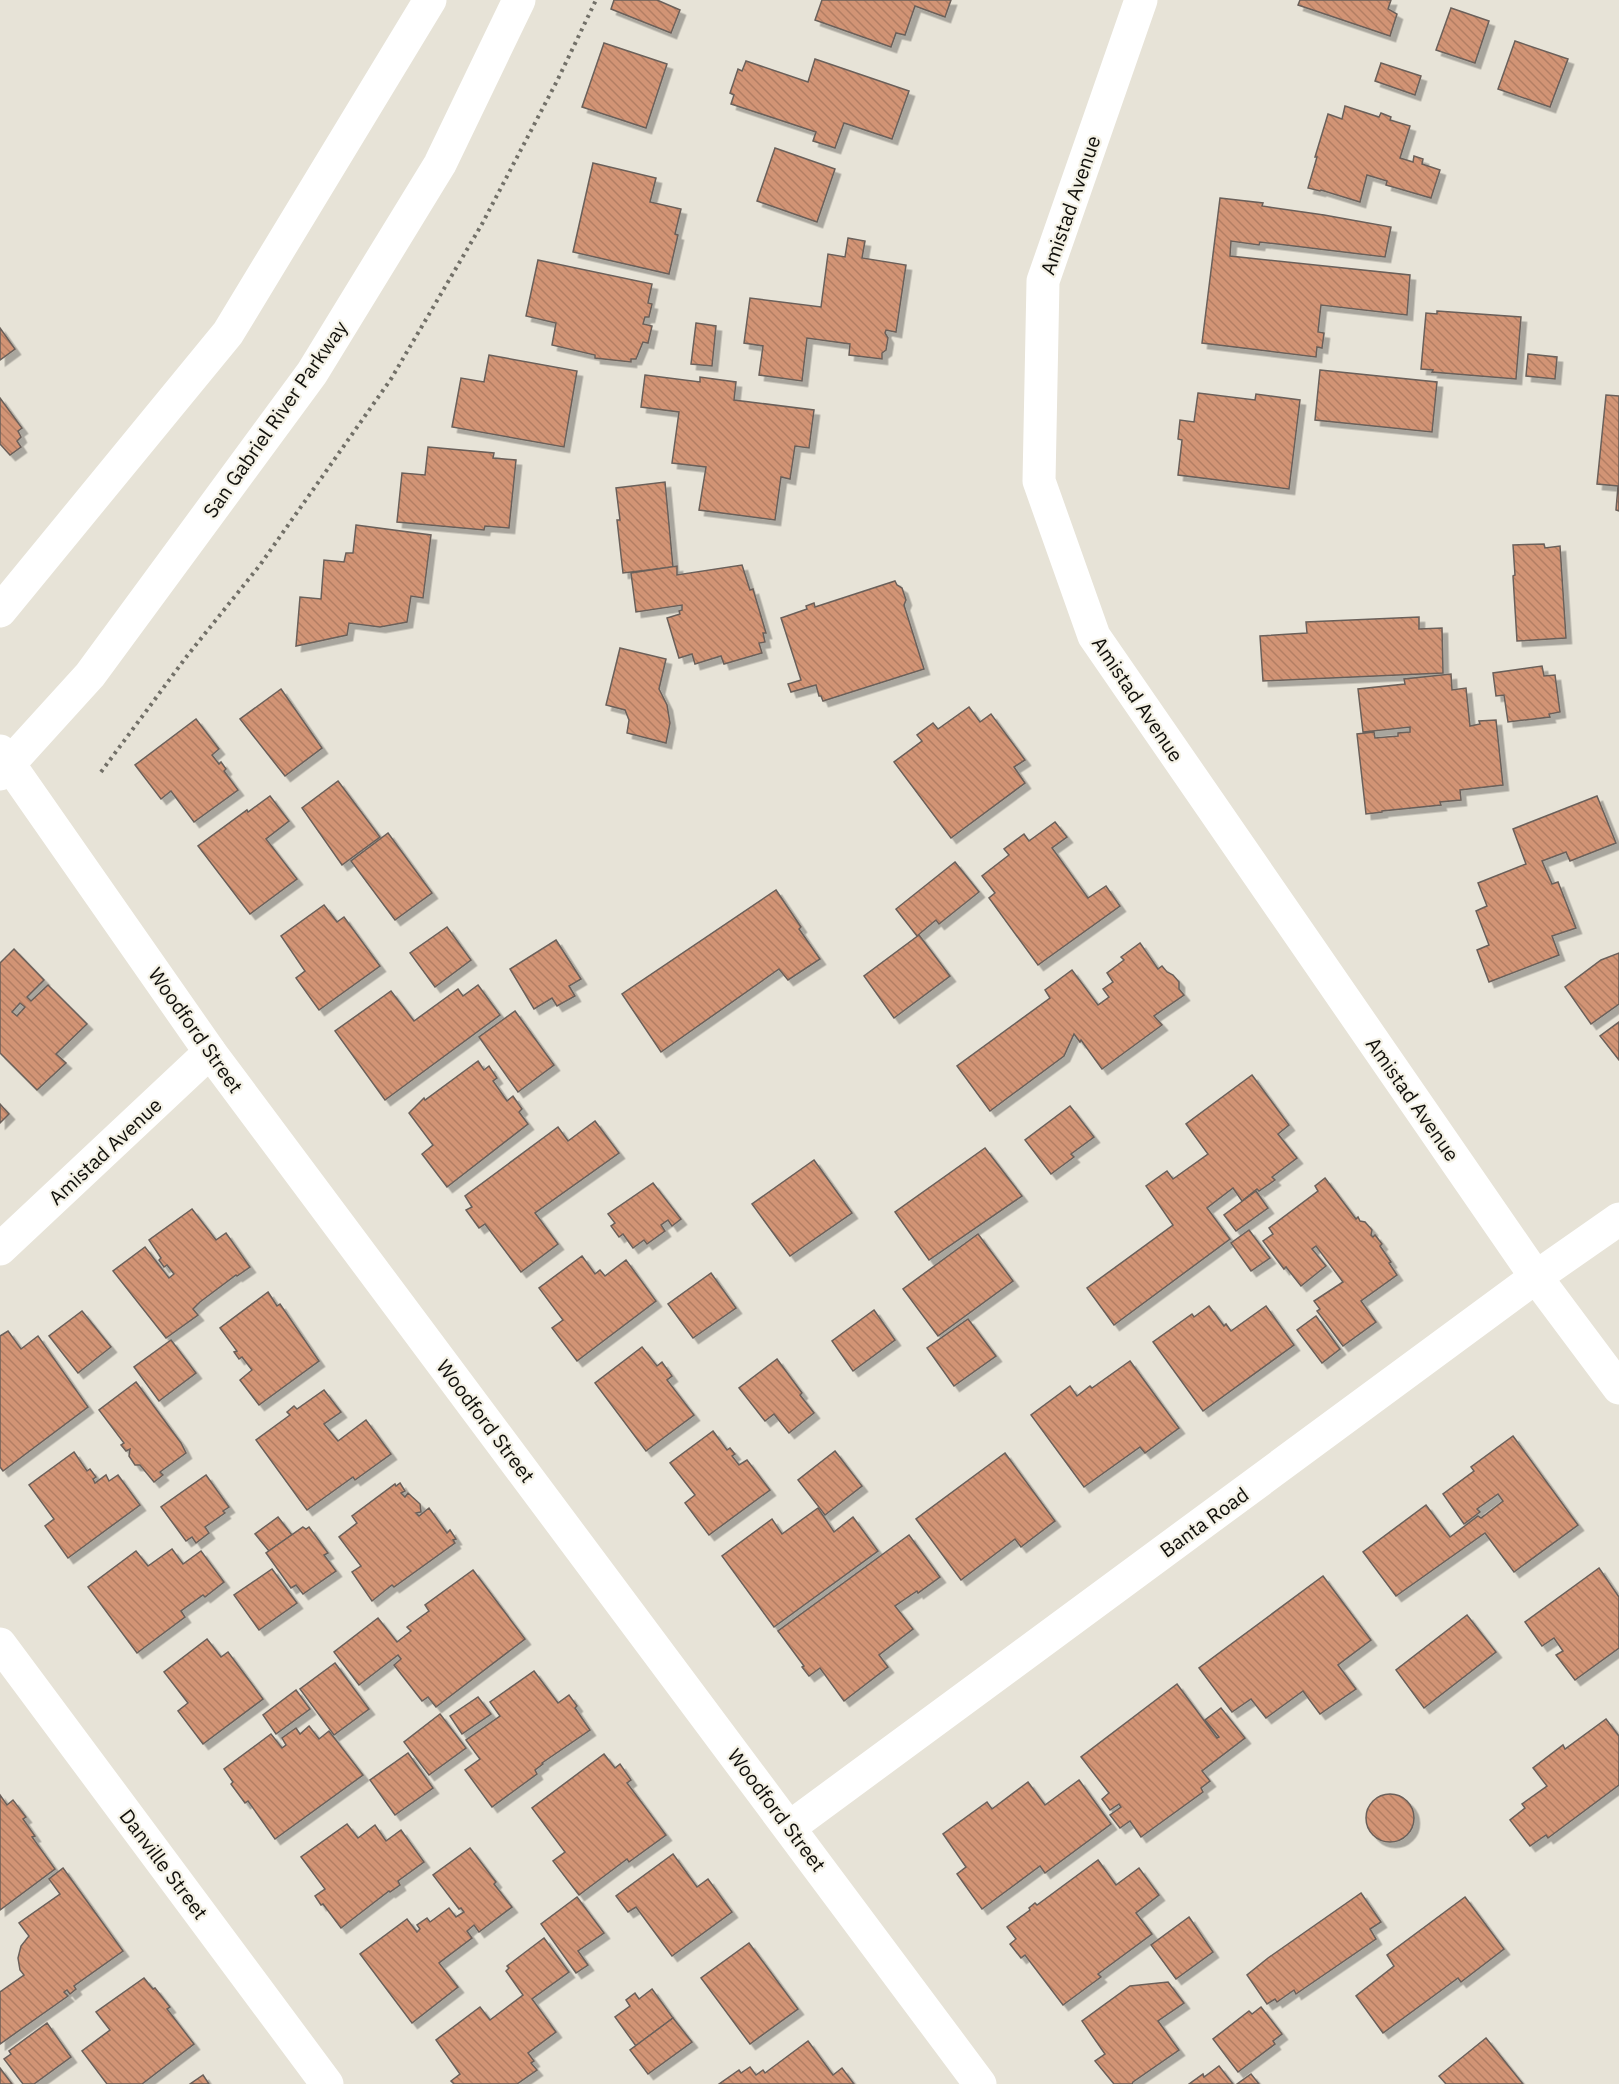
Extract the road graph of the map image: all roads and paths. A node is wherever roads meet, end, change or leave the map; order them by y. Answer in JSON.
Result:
{"nodes":[{"id":1,"x":430,"y":0,"type":"edge"},
{"id":2,"x":519,"y":0,"type":"edge"},
{"id":3,"x":596,"y":0,"type":"edge"},
{"id":4,"x":1141,"y":0,"type":"edge"},
{"id":5,"x":0,"y":611,"type":"edge"},
{"id":6,"x":3,"y":763,"type":"edge"},
{"id":7,"x":101,"y":772,"type":"dead end"},
{"id":8,"x":210,"y":1052,"type":"junction"},
{"id":9,"x":1619,"y":1219,"type":"edge"},
{"id":10,"x":0,"y":1249,"type":"edge"},
{"id":11,"x":1536,"y":1277,"type":"junction"},
{"id":12,"x":1619,"y":1388,"type":"edge"},
{"id":13,"x":0,"y":1644,"type":"edge"},
{"id":14,"x":790,"y":1827,"type":"junction"},
{"id":15,"x":327,"y":2084,"type":"edge"},
{"id":16,"x":980,"y":2084,"type":"edge"}],
"edges":[{"from":1,"to":5,"type":"street"},
{"from":2,"to":6,"type":"street","name":"San Gabriel River Parkway"},
{"from":3,"to":7,"type":"path"},
{"from":4,"to":11,"type":"street","name":"Amistad Avenue"},
{"from":6,"to":8,"type":"street","name":"Woodford Street"},
{"from":8,"to":10,"type":"street","name":"Amistad Avenue"},
{"from":8,"to":14,"type":"street","name":"Woodford Street"},
{"from":9,"to":11,"type":"street","name":"Banta Road"},
{"from":11,"to":12,"type":"street","name":"Amistad Avenue"},
{"from":11,"to":14,"type":"street","name":"Banta Road"},
{"from":13,"to":15,"type":"street","name":"Danville Street"},
{"from":14,"to":16,"type":"street","name":"Woodford Street"}]}
